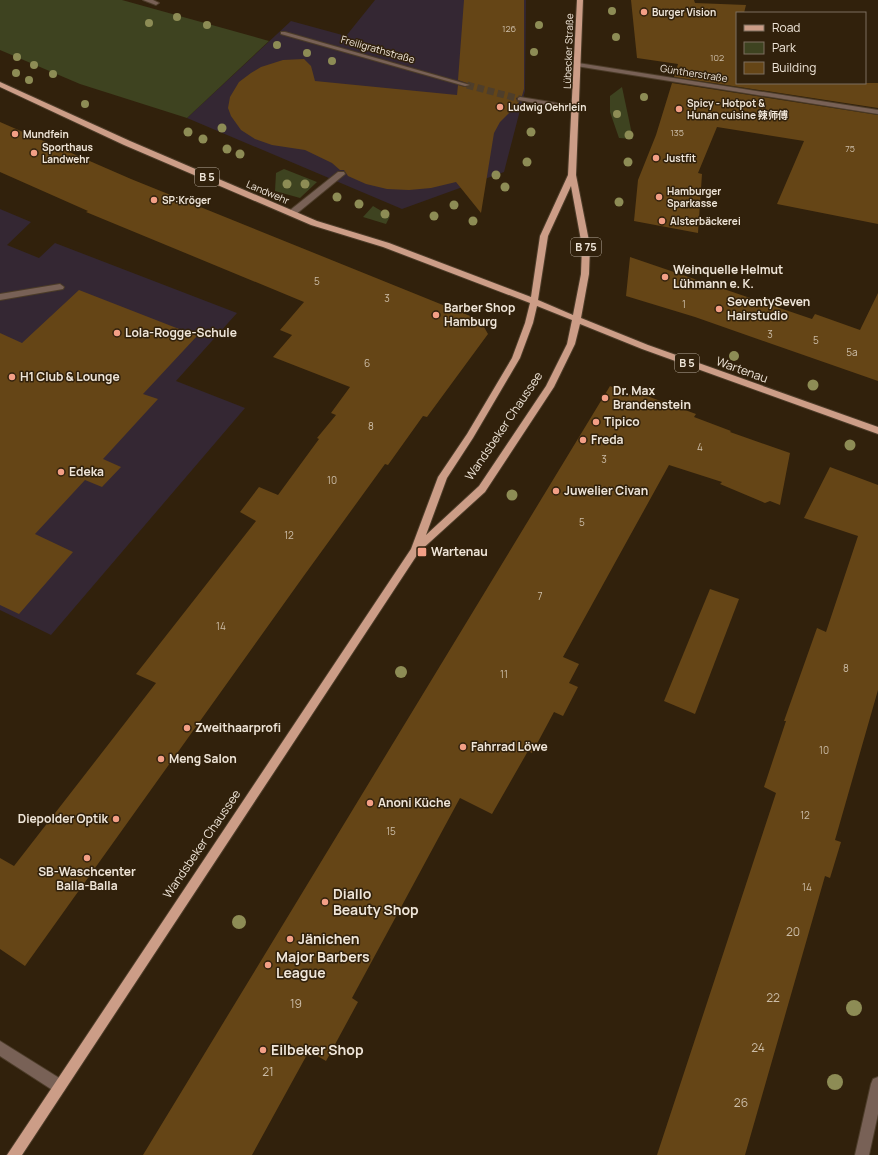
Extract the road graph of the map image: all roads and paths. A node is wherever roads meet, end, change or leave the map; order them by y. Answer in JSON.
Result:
{"nodes":[{"id":1,"x":146,"y":0,"type":"edge"},
{"id":2,"x":580,"y":0,"type":"edge"},
{"id":3,"x":156,"y":3,"type":"dead end"},
{"id":4,"x":283,"y":33,"type":"dead end"},
{"id":5,"x":578,"y":65,"type":"junction"},
{"id":6,"x":0,"y":84,"type":"edge"},
{"id":7,"x":467,"y":85,"type":"tunnel mouth"},
{"id":8,"x":520,"y":99,"type":"tunnel mouth"},
{"id":9,"x":575,"y":108,"type":"junction"},
{"id":10,"x":878,"y":112,"type":"edge"},
{"id":11,"x":341,"y":174,"type":"dead end"},
{"id":12,"x":572,"y":175,"type":"junction"},
{"id":13,"x":292,"y":213,"type":"junction"},
{"id":14,"x":60,"y":287,"type":"dead end"},
{"id":15,"x":0,"y":297,"type":"edge"},
{"id":16,"x":534,"y":302,"type":"junction"},
{"id":17,"x":577,"y":320,"type":"junction"},
{"id":18,"x":878,"y":431,"type":"edge"},
{"id":19,"x":415,"y":551,"type":"junction"},
{"id":20,"x":0,"y":1048,"type":"edge"},
{"id":21,"x":878,"y":1084,"type":"edge"},
{"id":22,"x":59,"y":1086,"type":"junction"},
{"id":23,"x":14,"y":1155,"type":"edge"},
{"id":24,"x":862,"y":1155,"type":"edge"}],
"edges":[{"from":1,"to":3,"type":"street"},
{"from":2,"to":5,"type":"main road","name":"Lübecker Straße","number":"B 75"},
{"from":4,"to":7,"type":"street","name":"Freiligrathstraße"},
{"from":5,"to":9,"type":"main road","name":"Lübecker Straße","number":"B 75"},
{"from":5,"to":10,"type":"street","name":"Güntherstraße"},
{"from":6,"to":13,"type":"main road","name":"Landwehr","number":"B 5"},
{"from":8,"to":9,"type":"street"},
{"from":9,"to":12,"type":"main road","name":"Lübecker Straße","number":"B 75"},
{"from":11,"to":13,"type":"street"},
{"from":12,"to":16,"type":"main road","name":"Lübecker Straße","number":"B 75"},
{"from":12,"to":17,"type":"main road","name":"Lübecker Straße","number":"B 75"},
{"from":13,"to":16,"type":"main road","name":"Landwehr","number":"B 5"},
{"from":14,"to":15,"type":"street"},
{"from":16,"to":17,"type":"main road","number":"B 5"},
{"from":16,"to":19,"type":"main road","name":"Wandsbeker Chaussee"},
{"from":17,"to":18,"type":"main road","name":"Wartenau","number":"B 5"},
{"from":17,"to":19,"type":"main road","name":"Wandsbeker Chaussee"},
{"from":19,"to":22,"type":"main road","name":"Wandsbeker Chaussee"},
{"from":20,"to":22,"type":"street"},
{"from":21,"to":24,"type":"street"},
{"from":22,"to":23,"type":"main road","name":"Wandsbeker Chaussee"}]}
